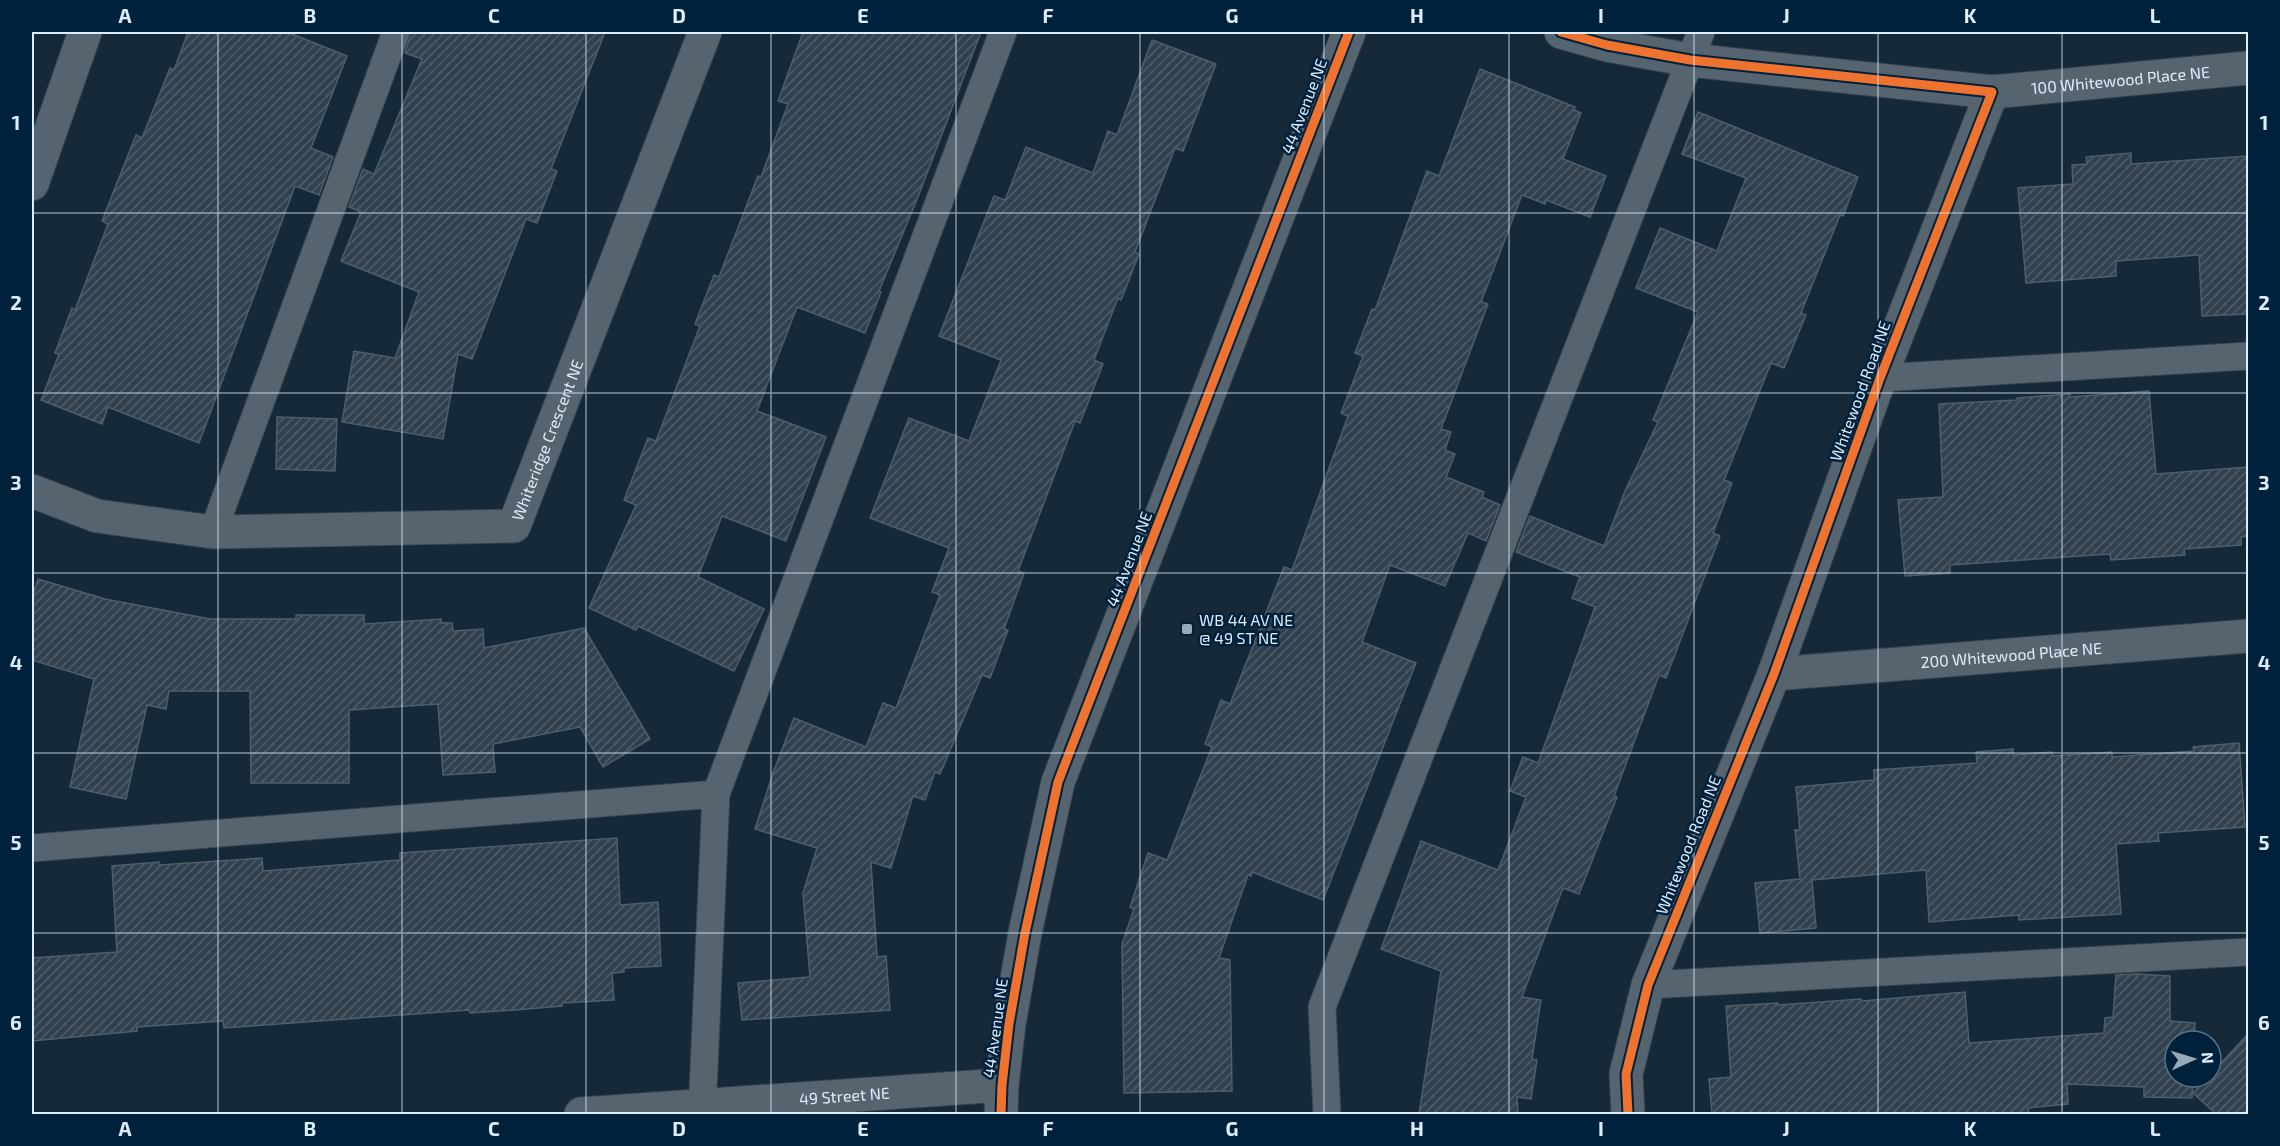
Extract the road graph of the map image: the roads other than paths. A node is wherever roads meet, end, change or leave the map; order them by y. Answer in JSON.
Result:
{"nodes":[{"id":1,"x":85,"y":32,"type":"edge"},
{"id":2,"x":396,"y":32,"type":"edge"},
{"id":3,"x":705,"y":32,"type":"edge"},
{"id":4,"x":1003,"y":32,"type":"edge"},
{"id":5,"x":1349,"y":32,"type":"edge"},
{"id":6,"x":1561,"y":32,"type":"edge"},
{"id":7,"x":1696,"y":46,"type":"edge"},
{"id":8,"x":2248,"y":68,"type":"edge"},
{"id":9,"x":1992,"y":92,"type":"junction"},
{"id":10,"x":32,"y":184,"type":"edge"},
{"id":11,"x":2248,"y":356,"type":"edge"},
{"id":12,"x":1880,"y":378,"type":"junction"},
{"id":13,"x":32,"y":491,"type":"edge"},
{"id":14,"x":213,"y":532,"type":"junction"},
{"id":15,"x":2248,"y":636,"type":"edge"},
{"id":16,"x":1774,"y":674,"type":"junction"},
{"id":17,"x":716,"y":794,"type":"junction"},
{"id":18,"x":32,"y":848,"type":"edge"},
{"id":19,"x":2248,"y":952,"type":"edge"},
{"id":20,"x":1648,"y":985,"type":"junction"},
{"id":21,"x":1002,"y":1100,"type":"edge"},
{"id":22,"x":701,"y":1110,"type":"edge"},
{"id":23,"x":581,"y":1114,"type":"edge"},
{"id":24,"x":1327,"y":1114,"type":"edge"},
{"id":25,"x":1628,"y":1114,"type":"edge"}],
"edges":[{"from":1,"to":10,"type":"street"},
{"from":2,"to":14,"type":"lane"},
{"from":3,"to":14,"type":"street","name":"Whiteridge Crescent NE"},
{"from":4,"to":17,"type":"lane"},
{"from":5,"to":21,"type":"street","name":"44 Avenue NE"},
{"from":6,"to":7,"type":"street"},
{"from":7,"to":9,"type":"street"},
{"from":7,"to":24,"type":"lane"},
{"from":8,"to":9,"type":"street","name":"100 Whitewood Place NE"},
{"from":9,"to":12,"type":"street","name":"Whitewood Road NE"},
{"from":11,"to":12,"type":"lane"},
{"from":12,"to":16,"type":"street","name":"Whitewood Road NE"},
{"from":13,"to":14,"type":"street","name":"Whiteridge Crescent NE"},
{"from":15,"to":16,"type":"street","name":"200 Whitewood Place NE"},
{"from":16,"to":20,"type":"street","name":"Whitewood Road NE"},
{"from":17,"to":18,"type":"lane"},
{"from":17,"to":22,"type":"lane"},
{"from":19,"to":20,"type":"lane"},
{"from":20,"to":25,"type":"street","name":"Whitewood Road NE"},
{"from":21,"to":22,"type":"street","name":"49 Street NE"},
{"from":22,"to":23,"type":"street","name":"49 Street NE"}]}
